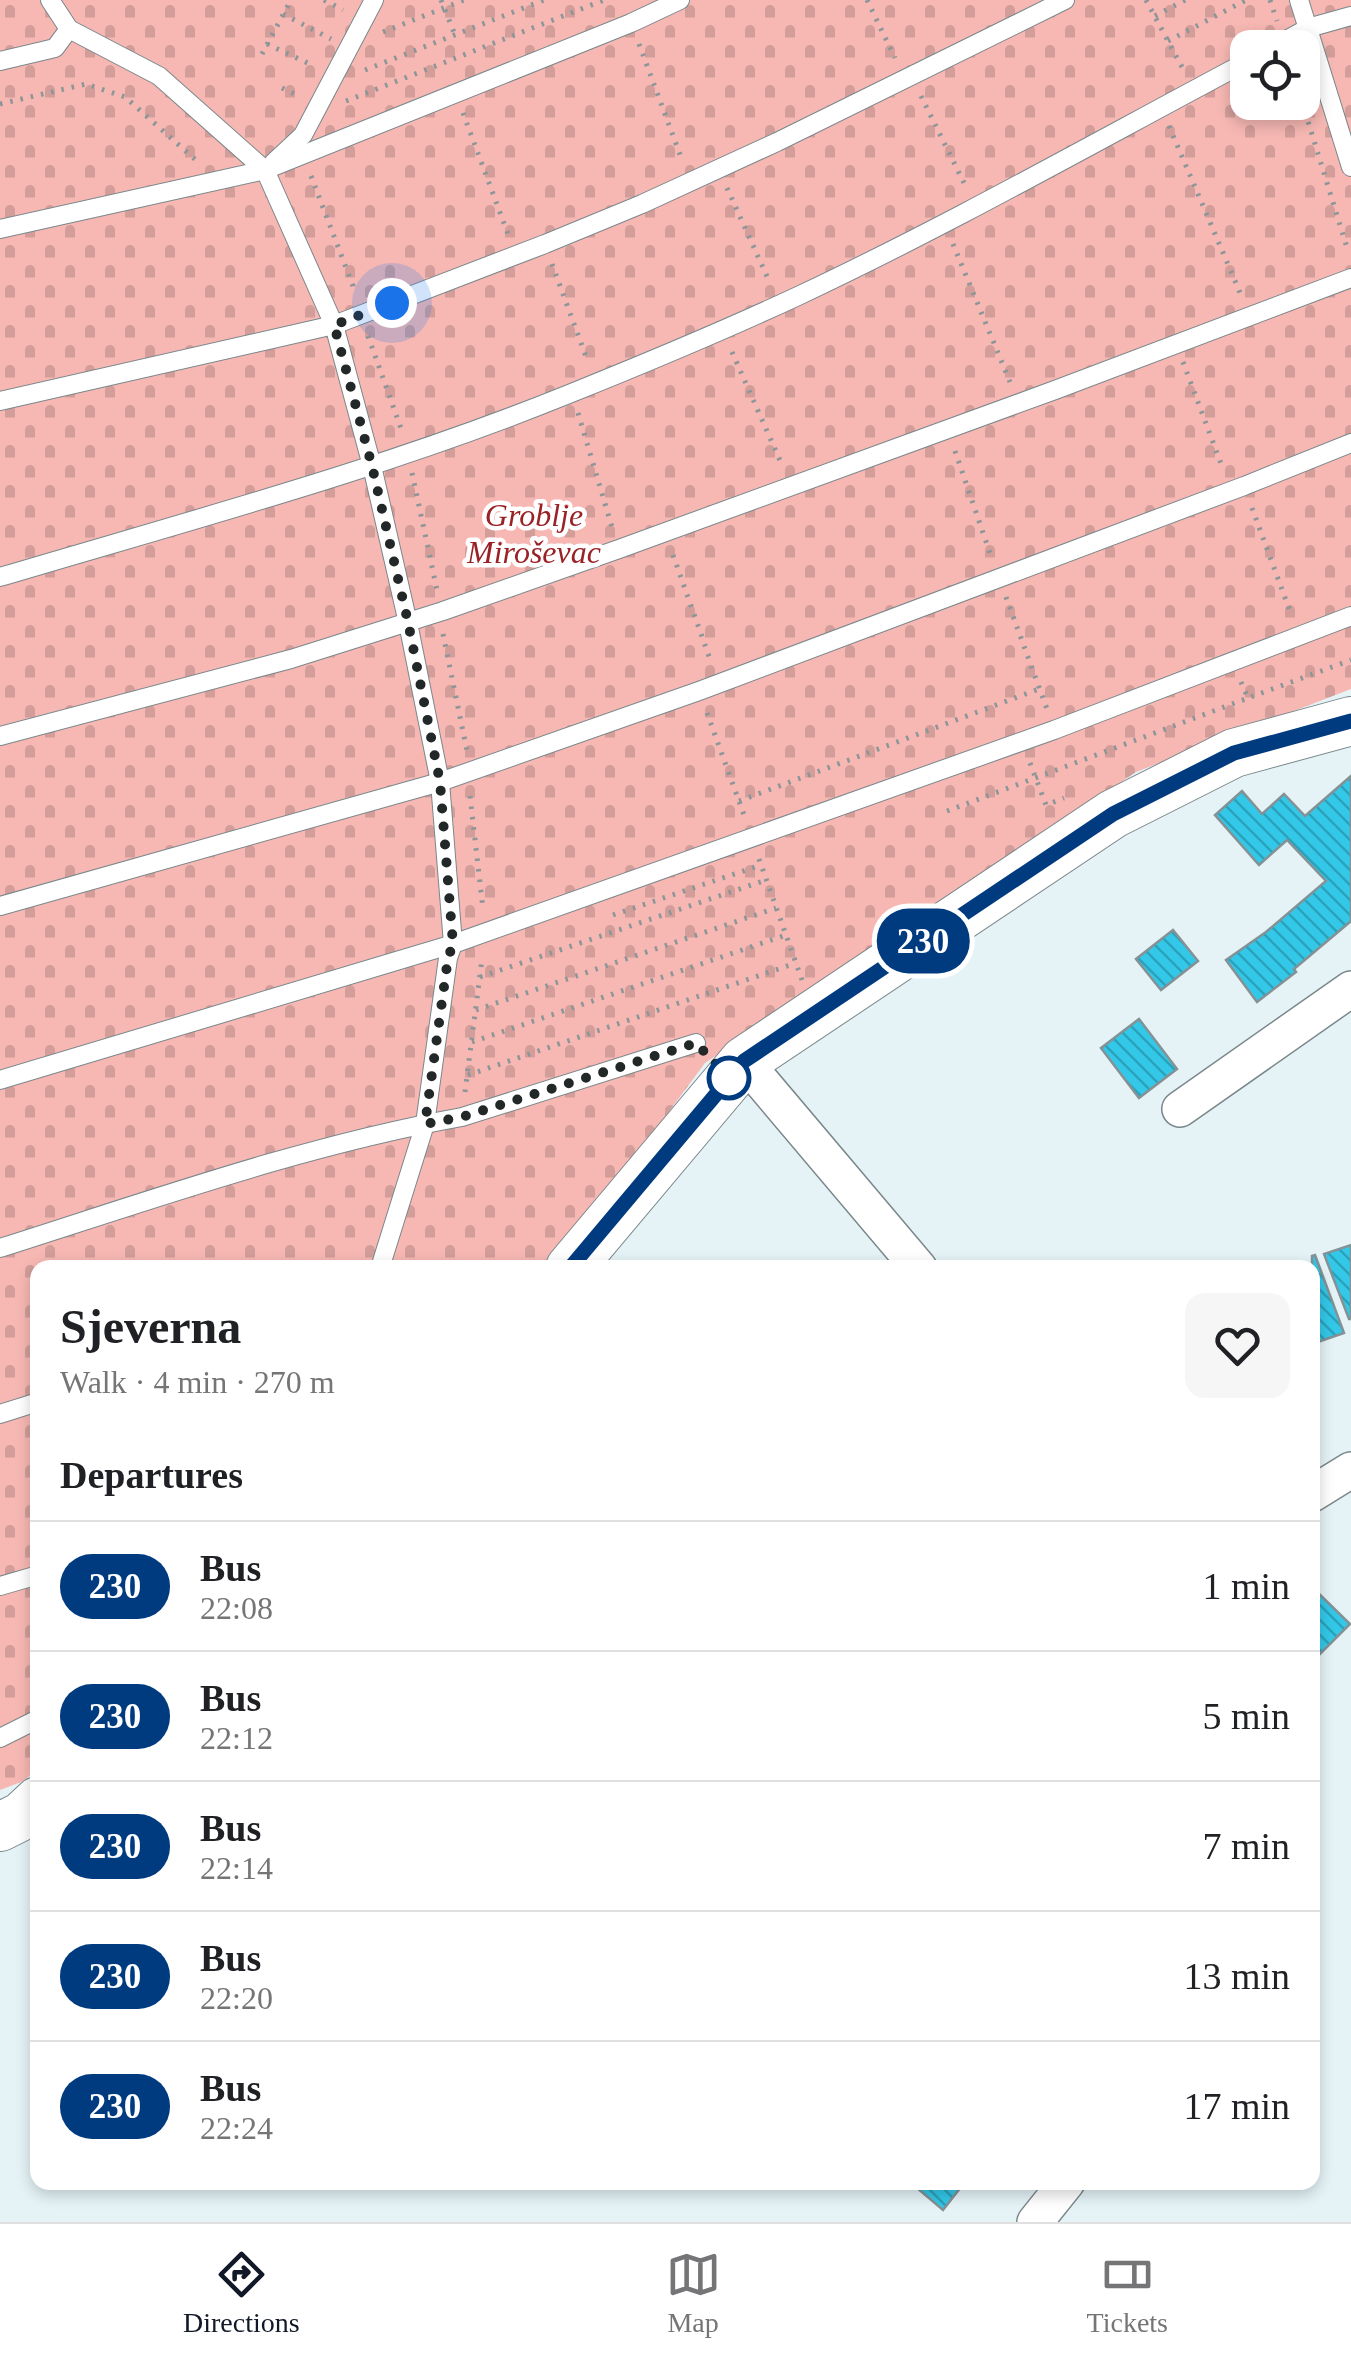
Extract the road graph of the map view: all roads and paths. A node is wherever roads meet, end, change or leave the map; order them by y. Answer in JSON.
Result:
{"nodes":[{"id":1,"x":50,"y":0,"type":"edge"},
{"id":2,"x":290,"y":0,"type":"edge"},
{"id":3,"x":374,"y":0,"type":"edge"},
{"id":4,"x":441,"y":0,"type":"edge"},
{"id":5,"x":544,"y":0,"type":"edge"},
{"id":6,"x":604,"y":0,"type":"edge"},
{"id":7,"x":680,"y":0,"type":"edge"},
{"id":8,"x":867,"y":0,"type":"edge"},
{"id":9,"x":1064,"y":0,"type":"edge"},
{"id":10,"x":1146,"y":0,"type":"edge"},
{"id":11,"x":1185,"y":0,"type":"edge"},
{"id":12,"x":1246,"y":0,"type":"edge"},
{"id":13,"x":1299,"y":0,"type":"edge"},
{"id":14,"x":1155,"y":16,"type":"junction"},
{"id":15,"x":1351,"y":16,"type":"edge"},
{"id":16,"x":631,"y":23,"type":"junction"},
{"id":17,"x":69,"y":28,"type":"junction"},
{"id":18,"x":1308,"y":28,"type":"junction"},
{"id":19,"x":1304,"y":30,"type":"edge"},
{"id":20,"x":456,"y":34,"type":"junction"},
{"id":21,"x":1168,"y":41,"type":"junction"},
{"id":22,"x":268,"y":44,"type":"junction"},
{"id":23,"x":262,"y":54,"type":"dead end"},
{"id":24,"x":0,"y":62,"type":"edge"},
{"id":25,"x":1230,"y":71,"type":"edge"},
{"id":26,"x":334,"y":76,"type":"junction"},
{"id":27,"x":908,"y":78,"type":"junction"},
{"id":28,"x":282,"y":88,"type":"dead end"},
{"id":29,"x":1194,"y":90,"type":"junction"},
{"id":30,"x":456,"y":93,"type":"junction"},
{"id":31,"x":0,"y":104,"type":"edge"},
{"id":32,"x":319,"y":105,"type":"junction"},
{"id":33,"x":1160,"y":107,"type":"junction"},
{"id":34,"x":1308,"y":120,"type":"edge"},
{"id":35,"x":1351,"y":167,"type":"edge"},
{"id":36,"x":718,"y":169,"type":"junction"},
{"id":37,"x":265,"y":170,"type":"junction"},
{"id":38,"x":219,"y":181,"type":"junction"},
{"id":39,"x":690,"y":182,"type":"junction"},
{"id":40,"x":976,"y":206,"type":"junction"},
{"id":41,"x":944,"y":222,"type":"junction"},
{"id":42,"x":0,"y":229,"type":"edge"},
{"id":43,"x":545,"y":244,"type":"junction"},
{"id":44,"x":1348,"y":252,"type":"dead end"},
{"id":45,"x":516,"y":255,"type":"junction"},
{"id":46,"x":1351,"y":278,"type":"edge"},
{"id":47,"x":780,"y":304,"type":"junction"},
{"id":48,"x":1250,"y":316,"type":"junction"},
{"id":49,"x":334,"y":325,"type":"junction"},
{"id":50,"x":722,"y":330,"type":"junction"},
{"id":51,"x":1176,"y":344,"type":"junction"},
{"id":52,"x":596,"y":384,"type":"junction"},
{"id":53,"x":572,"y":393,"type":"junction"},
{"id":54,"x":0,"y":401,"type":"edge"},
{"id":55,"x":1018,"y":403,"type":"junction"},
{"id":56,"x":1351,"y":443,"type":"edge"},
{"id":57,"x":372,"y":466,"type":"junction"},
{"id":58,"x":791,"y":486,"type":"junction"},
{"id":59,"x":1238,"y":488,"type":"junction"},
{"id":60,"x":665,"y":532,"type":"junction"},
{"id":61,"x":619,"y":549,"type":"junction"},
{"id":62,"x":0,"y":576,"type":"edge"},
{"id":63,"x":1351,"y":616,"type":"edge"},
{"id":64,"x":408,"y":622,"type":"junction"},
{"id":65,"x":1300,"y":636,"type":"junction"},
{"id":66,"x":1351,"y":660,"type":"edge"},
{"id":67,"x":1233,"y":661,"type":"junction"},
{"id":68,"x":719,"y":684,"type":"junction"},
{"id":69,"x":1039,"y":689,"type":"dead end"},
{"id":70,"x":1248,"y":698,"type":"junction"},
{"id":71,"x":1351,"y":721,"type":"edge"},
{"id":72,"x":0,"y":736,"type":"edge"},
{"id":73,"x":1022,"y":741,"type":"junction"},
{"id":74,"x":1036,"y":778,"type":"junction"},
{"id":75,"x":440,"y":782,"type":"junction"},
{"id":76,"x":1075,"y":794,"type":"dead end"},
{"id":77,"x":738,"y":801,"type":"dead end"},
{"id":78,"x":948,"y":811,"type":"dead end"},
{"id":79,"x":766,"y":880,"type":"dead end"},
{"id":80,"x":0,"y":906,"type":"edge"},
{"id":81,"x":776,"y":908,"type":"dead end"},
{"id":82,"x":786,"y":936,"type":"dead end"},
{"id":83,"x":453,"y":944,"type":"junction"},
{"id":84,"x":796,"y":964,"type":"dead end"},
{"id":85,"x":480,"y":978,"type":"dead end"},
{"id":86,"x":1351,"y":990,"type":"edge"},
{"id":87,"x":476,"y":1010,"type":"dead end"},
{"id":88,"x":472,"y":1042,"type":"dead end"},
{"id":89,"x":696,"y":1043,"type":"dead end"},
{"id":90,"x":744,"y":1061,"type":"junction"},
{"id":91,"x":468,"y":1075,"type":"dead end"},
{"id":92,"x":0,"y":1080,"type":"edge"},
{"id":93,"x":1180,"y":1109,"type":"dead end"},
{"id":94,"x":425,"y":1124,"type":"junction"},
{"id":95,"x":0,"y":1248,"type":"edge"},
{"id":96,"x":382,"y":1260,"type":"edge"},
{"id":97,"x":577,"y":1260,"type":"edge"},
{"id":98,"x":912,"y":1260,"type":"edge"},
{"id":99,"x":30,"y":1405,"type":"edge"},
{"id":100,"x":0,"y":1414,"type":"edge"},
{"id":101,"x":1351,"y":1470,"type":"edge"},
{"id":102,"x":1320,"y":1489,"type":"edge"},
{"id":103,"x":30,"y":1577,"type":"edge"},
{"id":104,"x":0,"y":1586,"type":"edge"},
{"id":105,"x":30,"y":1723,"type":"edge"},
{"id":106,"x":0,"y":1738,"type":"edge"},
{"id":107,"x":30,"y":1809,"type":"edge"},
{"id":108,"x":0,"y":1827,"type":"edge"},
{"id":109,"x":1060,"y":2190,"type":"edge"},
{"id":110,"x":1035,"y":2222,"type":"edge"}],
"edges":[{"from":1,"to":17,"type":"lane"},
{"from":2,"to":22,"type":"path"},
{"from":3,"to":26,"type":"lane"},
{"from":4,"to":20,"type":"path"},
{"from":5,"to":20,"type":"path"},
{"from":6,"to":32,"type":"path"},
{"from":7,"to":16,"type":"lane"},
{"from":8,"to":27,"type":"path"},
{"from":9,"to":27,"type":"lane"},
{"from":10,"to":14,"type":"path"},
{"from":11,"to":14,"type":"path"},
{"from":12,"to":21,"type":"path"},
{"from":13,"to":18,"type":"lane"},
{"from":14,"to":21,"type":"path"},
{"from":15,"to":18,"type":"lane"},
{"from":16,"to":30,"type":"lane"},
{"from":16,"to":39,"type":"path"},
{"from":17,"to":24,"type":"lane"},
{"from":17,"to":37,"type":"lane"},
{"from":18,"to":19,"type":"lane"},
{"from":18,"to":35,"type":"lane"},
{"from":20,"to":26,"type":"path"},
{"from":21,"to":29,"type":"path"},
{"from":22,"to":23,"type":"path"},
{"from":22,"to":26,"type":"path"},
{"from":25,"to":29,"type":"lane"},
{"from":26,"to":32,"type":"lane"},
{"from":27,"to":36,"type":"lane"},
{"from":27,"to":40,"type":"path"},
{"from":28,"to":32,"type":"path"},
{"from":29,"to":33,"type":"lane"},
{"from":30,"to":37,"type":"lane"},
{"from":30,"to":45,"type":"path"},
{"from":31,"to":38,"type":"path"},
{"from":32,"to":37,"type":"lane"},
{"from":33,"to":40,"type":"lane"},
{"from":33,"to":48,"type":"path"},
{"from":34,"to":44,"type":"path"},
{"from":36,"to":39,"type":"lane"},
{"from":36,"to":47,"type":"path"},
{"from":37,"to":38,"type":"lane"},
{"from":37,"to":49,"type":"lane"},
{"from":38,"to":42,"type":"lane"},
{"from":39,"to":43,"type":"lane"},
{"from":40,"to":41,"type":"lane"},
{"from":41,"to":47,"type":"lane"},
{"from":41,"to":55,"type":"path"},
{"from":43,"to":45,"type":"lane"},
{"from":43,"to":52,"type":"path"},
{"from":45,"to":49,"type":"lane"},
{"from":46,"to":48,"type":"lane"},
{"from":47,"to":50,"type":"lane"},
{"from":48,"to":51,"type":"lane"},
{"from":49,"to":54,"type":"lane"},
{"from":49,"to":57,"type":"lane"},
{"from":50,"to":52,"type":"lane"},
{"from":50,"to":58,"type":"path"},
{"from":51,"to":55,"type":"lane"},
{"from":51,"to":59,"type":"path"},
{"from":52,"to":53,"type":"lane"},
{"from":53,"to":57,"type":"lane"},
{"from":53,"to":61,"type":"path"},
{"from":55,"to":58,"type":"lane"},
{"from":56,"to":59,"type":"lane"},
{"from":57,"to":62,"type":"lane"},
{"from":57,"to":64,"type":"lane"},
{"from":58,"to":60,"type":"lane"},
{"from":59,"to":65,"type":"path"},
{"from":59,"to":68,"type":"lane"},
{"from":60,"to":61,"type":"lane"},
{"from":60,"to":68,"type":"path"},
{"from":61,"to":64,"type":"lane"},
{"from":63,"to":65,"type":"lane"},
{"from":64,"to":72,"type":"lane"},
{"from":64,"to":75,"type":"lane"},
{"from":65,"to":67,"type":"lane"},
{"from":66,"to":70,"type":"path"},
{"from":67,"to":70,"type":"path"},
{"from":67,"to":73,"type":"lane"},
{"from":68,"to":75,"type":"lane"},
{"from":69,"to":77,"type":"path"},
{"from":70,"to":74,"type":"path"},
{"from":71,"to":90,"type":"street"},
{"from":73,"to":74,"type":"path"},
{"from":73,"to":83,"type":"lane"},
{"from":74,"to":76,"type":"path"},
{"from":74,"to":78,"type":"path"},
{"from":75,"to":80,"type":"lane"},
{"from":75,"to":83,"type":"lane"},
{"from":79,"to":85,"type":"path"},
{"from":81,"to":87,"type":"path"},
{"from":82,"to":88,"type":"path"},
{"from":83,"to":92,"type":"lane"},
{"from":83,"to":94,"type":"lane"},
{"from":84,"to":91,"type":"path"},
{"from":86,"to":93,"type":"street"},
{"from":89,"to":94,"type":"lane"},
{"from":90,"to":97,"type":"street"},
{"from":90,"to":98,"type":"street"},
{"from":94,"to":95,"type":"lane"},
{"from":94,"to":96,"type":"lane"},
{"from":99,"to":100,"type":"lane"},
{"from":101,"to":102,"type":"street"},
{"from":103,"to":104,"type":"lane"},
{"from":105,"to":106,"type":"lane"},
{"from":107,"to":108,"type":"street"},
{"from":109,"to":110,"type":"street"}]}
